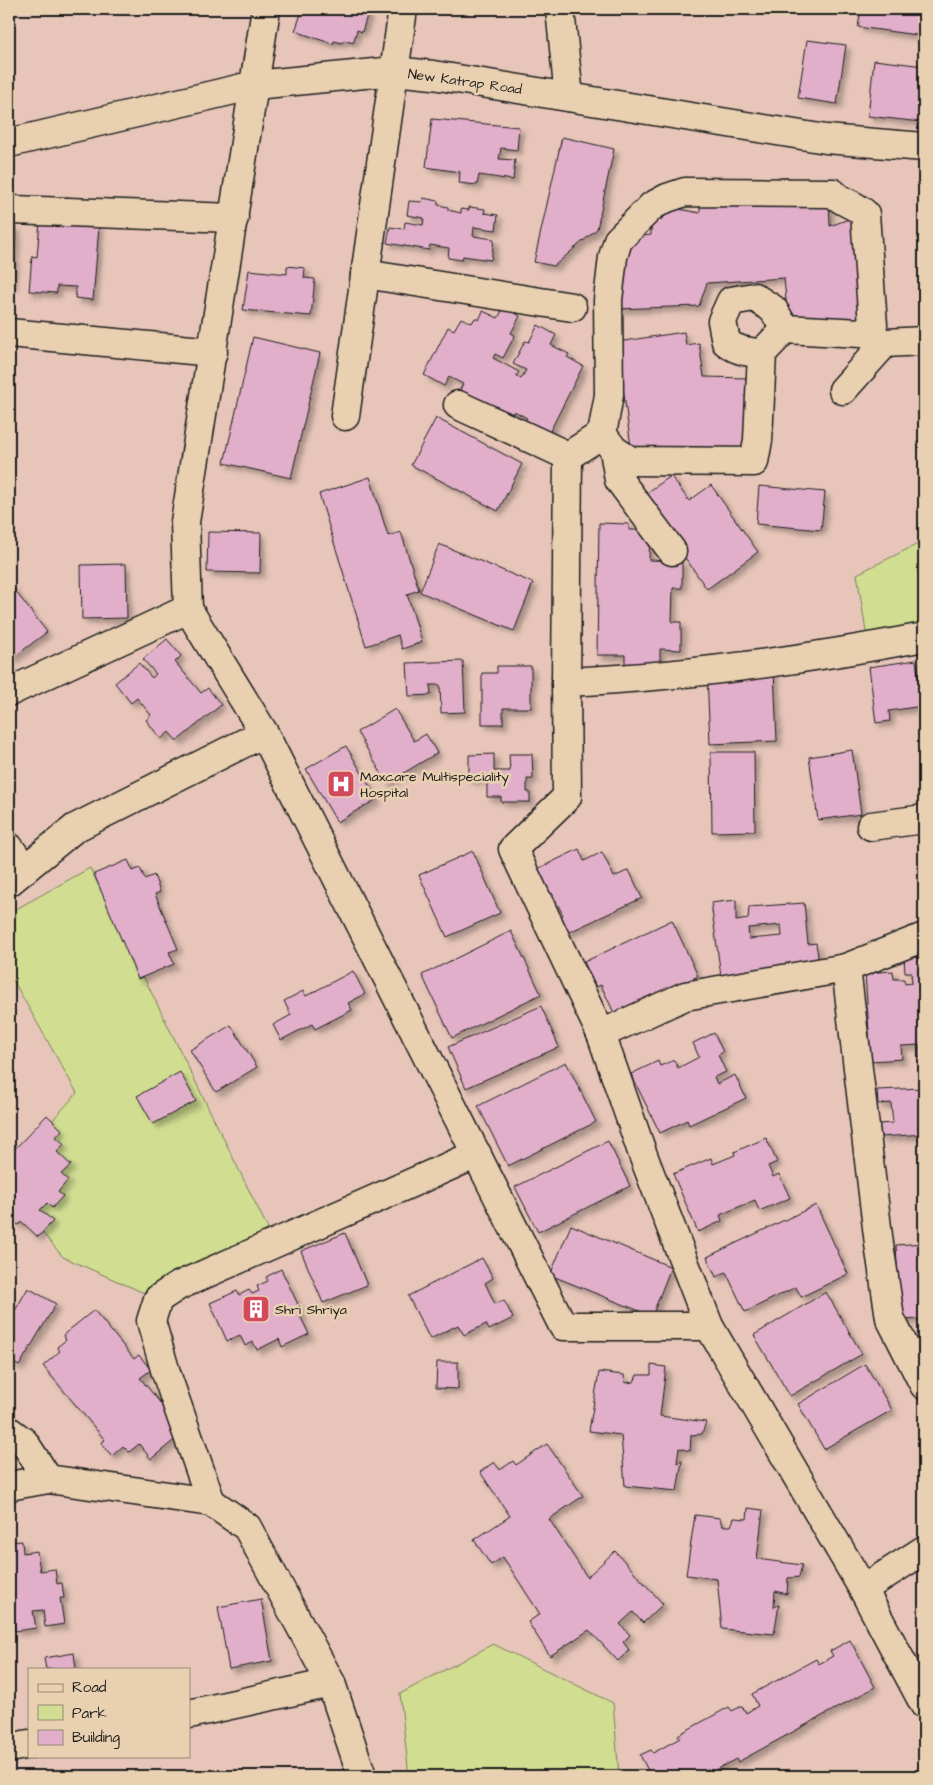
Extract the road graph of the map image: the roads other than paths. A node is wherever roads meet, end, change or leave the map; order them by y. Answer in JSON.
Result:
{"nodes":[{"id":1,"x":266,"y":9,"type":"edge"},
{"id":2,"x":403,"y":9,"type":"edge"},
{"id":3,"x":560,"y":9,"type":"edge"},
{"id":4,"x":394,"y":71,"type":"junction"},
{"id":5,"x":255,"y":85,"type":"junction"},
{"id":6,"x":569,"y":97,"type":"junction"},
{"id":7,"x":9,"y":143,"type":"edge"},
{"id":8,"x":924,"y":147,"type":"edge"},
{"id":9,"x":9,"y":208,"type":"edge"},
{"id":10,"x":234,"y":218,"type":"junction"},
{"id":11,"x":365,"y":274,"type":"junction"},
{"id":12,"x":572,"y":307,"type":"dead end"},
{"id":13,"x":785,"y":329,"type":"junction"},
{"id":14,"x":9,"y":333,"type":"edge"},
{"id":15,"x":924,"y":341,"type":"edge"},
{"id":16,"x":213,"y":352,"type":"junction"},
{"id":17,"x":762,"y":353,"type":"junction"},
{"id":18,"x":843,"y":390,"type":"dead end"},
{"id":19,"x":458,"y":406,"type":"dead end"},
{"id":20,"x":345,"y":416,"type":"dead end"},
{"id":21,"x":608,"y":442,"type":"junction"},
{"id":22,"x":568,"y":456,"type":"junction"},
{"id":23,"x":672,"y":550,"type":"dead end"},
{"id":24,"x":188,"y":609,"type":"junction"},
{"id":25,"x":924,"y":637,"type":"edge"},
{"id":26,"x":566,"y":682,"type":"junction"},
{"id":27,"x":9,"y":692,"type":"edge"},
{"id":28,"x":264,"y":734,"type":"junction"},
{"id":29,"x":924,"y":819,"type":"edge"},
{"id":30,"x":871,"y":826,"type":"dead end"},
{"id":31,"x":9,"y":847,"type":"edge"},
{"id":32,"x":17,"y":875,"type":"edge"},
{"id":33,"x":924,"y":937,"type":"edge"},
{"id":34,"x":846,"y":968,"type":"junction"},
{"id":35,"x":600,"y":1034,"type":"junction"},
{"id":36,"x":477,"y":1154,"type":"junction"},
{"id":37,"x":709,"y":1326,"type":"junction"},
{"id":38,"x":924,"y":1385,"type":"edge"},
{"id":39,"x":9,"y":1431,"type":"edge"},
{"id":40,"x":48,"y":1479,"type":"junction"},
{"id":41,"x":9,"y":1486,"type":"edge"},
{"id":42,"x":211,"y":1502,"type":"junction"},
{"id":43,"x":924,"y":1550,"type":"edge"},
{"id":44,"x":863,"y":1589,"type":"junction"},
{"id":45,"x":331,"y":1683,"type":"junction"},
{"id":46,"x":924,"y":1704,"type":"edge"},
{"id":47,"x":190,"y":1714,"type":"edge"},
{"id":48,"x":28,"y":1744,"type":"edge"},
{"id":49,"x":9,"y":1748,"type":"edge"},
{"id":50,"x":362,"y":1776,"type":"edge"}],
"edges":[{"from":1,"to":5,"type":"street"},
{"from":2,"to":4,"type":"street"},
{"from":3,"to":6,"type":"street"},
{"from":4,"to":5,"type":"street","name":"New Katrap Road"},
{"from":4,"to":6,"type":"street","name":"New Katrap Road"},
{"from":4,"to":11,"type":"street"},
{"from":5,"to":7,"type":"street","name":"New Katrap Road"},
{"from":5,"to":10,"type":"street"},
{"from":6,"to":8,"type":"street","name":"New Katrap Road"},
{"from":9,"to":10,"type":"street"},
{"from":10,"to":16,"type":"street"},
{"from":11,"to":12,"type":"street"},
{"from":11,"to":20,"type":"street"},
{"from":13,"to":17,"type":"street"},
{"from":13,"to":17,"type":"street"},
{"from":13,"to":21,"type":"street"},
{"from":14,"to":16,"type":"street"},
{"from":15,"to":18,"type":"street"},
{"from":16,"to":24,"type":"street"},
{"from":17,"to":21,"type":"street"},
{"from":19,"to":22,"type":"street"},
{"from":21,"to":22,"type":"street"},
{"from":21,"to":23,"type":"street"},
{"from":22,"to":26,"type":"street"},
{"from":24,"to":27,"type":"street"},
{"from":24,"to":28,"type":"street"},
{"from":25,"to":26,"type":"street"},
{"from":26,"to":35,"type":"street"},
{"from":28,"to":32,"type":"street"},
{"from":28,"to":36,"type":"street"},
{"from":29,"to":30,"type":"street"},
{"from":31,"to":32,"type":"street"},
{"from":33,"to":34,"type":"street"},
{"from":34,"to":35,"type":"street"},
{"from":34,"to":38,"type":"street"},
{"from":35,"to":37,"type":"street"},
{"from":36,"to":37,"type":"street"},
{"from":36,"to":42,"type":"street"},
{"from":37,"to":44,"type":"street"},
{"from":39,"to":40,"type":"street"},
{"from":40,"to":41,"type":"street"},
{"from":40,"to":42,"type":"street"},
{"from":42,"to":45,"type":"street"},
{"from":43,"to":44,"type":"street"},
{"from":44,"to":46,"type":"street"},
{"from":45,"to":47,"type":"street"},
{"from":45,"to":50,"type":"street"},
{"from":48,"to":49,"type":"street"}]}
